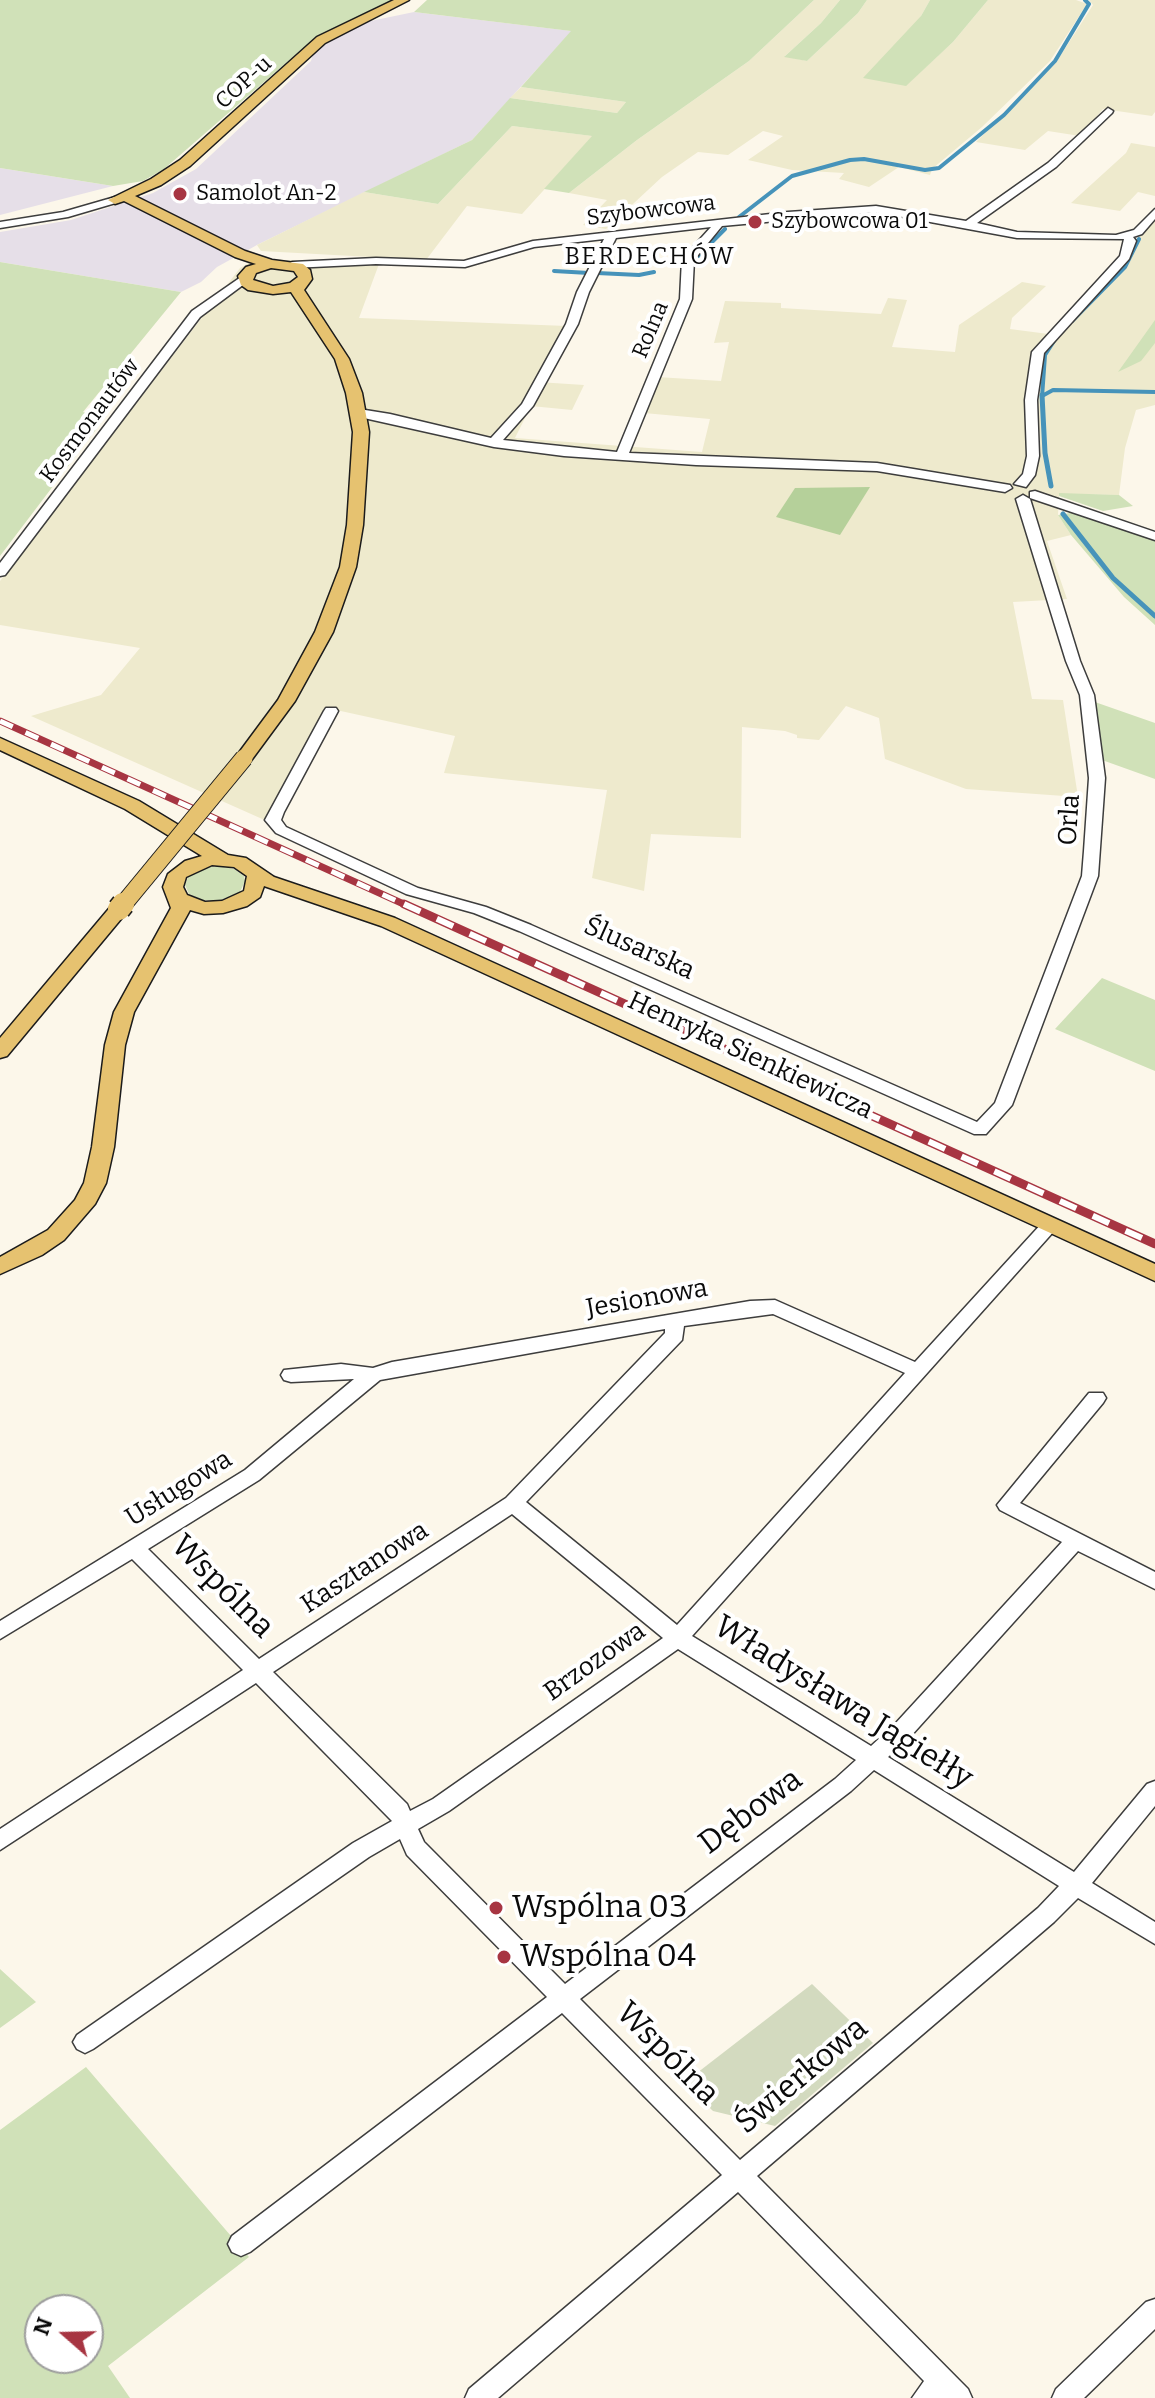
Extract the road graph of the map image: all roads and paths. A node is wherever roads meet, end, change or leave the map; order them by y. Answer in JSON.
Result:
{"nodes":[{"id":1,"x":403,"y":0,"type":"edge"},
{"id":2,"x":1108,"y":111,"type":"dead end"},
{"id":3,"x":120,"y":198,"type":"junction"},
{"id":4,"x":1155,"y":212,"type":"edge"},
{"id":5,"x":716,"y":224,"type":"junction"},
{"id":6,"x":0,"y":225,"type":"edge"},
{"id":7,"x":966,"y":226,"type":"junction"},
{"id":8,"x":611,"y":236,"type":"junction"},
{"id":9,"x":1128,"y":237,"type":"junction"},
{"id":10,"x":341,"y":263,"type":"junction"},
{"id":11,"x":270,"y":264,"type":"junction"},
{"id":12,"x":292,"y":265,"type":"junction"},
{"id":13,"x":246,"y":276,"type":"junction"},
{"id":14,"x":303,"y":280,"type":"junction"},
{"id":15,"x":266,"y":290,"type":"junction"},
{"id":16,"x":216,"y":299,"type":"junction"},
{"id":17,"x":305,"y":306,"type":"junction"},
{"id":18,"x":359,"y":413,"type":"junction"},
{"id":19,"x":402,"y":422,"type":"junction"},
{"id":20,"x":361,"y":432,"type":"junction"},
{"id":21,"x":494,"y":443,"type":"junction"},
{"id":22,"x":621,"y":457,"type":"junction"},
{"id":23,"x":1026,"y":492,"type":"junction"},
{"id":24,"x":1076,"y":508,"type":"junction"},
{"id":25,"x":1029,"y":522,"type":"junction"},
{"id":26,"x":1155,"y":536,"type":"edge"},
{"id":27,"x":0,"y":572,"type":"edge"},
{"id":28,"x":331,"y":711,"type":"dead end"},
{"id":29,"x":0,"y":743,"type":"edge"},
{"id":30,"x":175,"y":833,"type":"junction"},
{"id":31,"x":221,"y":859,"type":"junction"},
{"id":32,"x":184,"y":869,"type":"junction"},
{"id":33,"x":256,"y":876,"type":"junction"},
{"id":34,"x":179,"y":898,"type":"junction"},
{"id":35,"x":247,"y":898,"type":"junction"},
{"id":36,"x":318,"y":898,"type":"junction"},
{"id":37,"x":213,"y":908,"type":"junction"},
{"id":38,"x":157,"y":951,"type":"junction"},
{"id":39,"x":0,"y":1051,"type":"edge"},
{"id":40,"x":980,"y":1130,"type":"joint"},
{"id":41,"x":1049,"y":1226,"type":"junction"},
{"id":42,"x":0,"y":1266,"type":"edge"},
{"id":43,"x":1155,"y":1273,"type":"edge"},
{"id":44,"x":674,"y":1321,"type":"junction"},
{"id":45,"x":918,"y":1371,"type":"junction"},
{"id":46,"x":291,"y":1375,"type":"dead end"},
{"id":47,"x":373,"y":1375,"type":"junction"},
{"id":48,"x":1096,"y":1398,"type":"dead end"},
{"id":49,"x":513,"y":1503,"type":"junction"},
{"id":50,"x":1076,"y":1540,"type":"junction"},
{"id":51,"x":134,"y":1548,"type":"junction"},
{"id":52,"x":1155,"y":1581,"type":"edge"},
{"id":53,"x":0,"y":1631,"type":"edge"},
{"id":54,"x":678,"y":1638,"type":"junction"},
{"id":55,"x":259,"y":1671,"type":"junction"},
{"id":56,"x":872,"y":1759,"type":"junction"},
{"id":57,"x":1155,"y":1790,"type":"edge"},
{"id":58,"x":405,"y":1825,"type":"junction"},
{"id":59,"x":0,"y":1841,"type":"edge"},
{"id":60,"x":1075,"y":1886,"type":"junction"},
{"id":61,"x":1155,"y":1934,"type":"edge"},
{"id":62,"x":563,"y":1998,"type":"junction"},
{"id":63,"x":85,"y":2042,"type":"dead end"},
{"id":64,"x":739,"y":2174,"type":"junction"},
{"id":65,"x":241,"y":2244,"type":"dead end"},
{"id":66,"x":1155,"y":2311,"type":"edge"},
{"id":67,"x":942,"y":2393,"type":"edge"},
{"id":68,"x":478,"y":2398,"type":"edge"},
{"id":69,"x":1065,"y":2398,"type":"edge"}],
"edges":[{"from":1,"to":3,"type":"main road","name":"COP-u"},
{"from":2,"to":7,"type":"street"},
{"from":3,"to":6,"type":"street"},
{"from":3,"to":11,"type":"main road"},
{"from":3,"to":13,"type":"main road"},
{"from":4,"to":9,"type":"street"},
{"from":5,"to":7,"type":"street","name":"Szybowcowa"},
{"from":5,"to":8,"type":"street","name":"Szybowcowa"},
{"from":5,"to":22,"type":"street","name":"Rolna"},
{"from":7,"to":9,"type":"street","name":"Szybowcowa"},
{"from":8,"to":10,"type":"street","name":"Szybowcowa"},
{"from":8,"to":21,"type":"street"},
{"from":9,"to":23,"type":"street"},
{"from":10,"to":12,"type":"street","name":"Szybowcowa"},
{"from":10,"to":14,"type":"street","name":"Szybowcowa"},
{"from":11,"to":12,"type":"main road"},
{"from":11,"to":13,"type":"main road"},
{"from":12,"to":14,"type":"main road"},
{"from":13,"to":15,"type":"main road"},
{"from":13,"to":16,"type":"street","name":"Kosmonautów"},
{"from":14,"to":15,"type":"main road"},
{"from":14,"to":17,"type":"main road"},
{"from":15,"to":16,"type":"street","name":"Kosmonautów"},
{"from":15,"to":17,"type":"main road"},
{"from":16,"to":27,"type":"street","name":"Kosmonautów"},
{"from":17,"to":18,"type":"main road"},
{"from":18,"to":19,"type":"street"},
{"from":18,"to":20,"type":"main road"},
{"from":19,"to":20,"type":"street"},
{"from":19,"to":21,"type":"street"},
{"from":20,"to":39,"type":"main road","bridge":true},
{"from":21,"to":22,"type":"street"},
{"from":22,"to":23,"type":"street"},
{"from":23,"to":24,"type":"street"},
{"from":23,"to":25,"type":"street","name":"Orla"},
{"from":24,"to":25,"type":"street"},
{"from":24,"to":26,"type":"street"},
{"from":25,"to":40,"type":"street","name":"Orla"},
{"from":28,"to":40,"type":"street","name":"Ślusarska"},
{"from":29,"to":30,"type":"main road"},
{"from":30,"to":31,"type":"main road"},
{"from":30,"to":32,"type":"main road"},
{"from":31,"to":32,"type":"main road"},
{"from":31,"to":33,"type":"main road"},
{"from":32,"to":34,"type":"main road"},
{"from":33,"to":35,"type":"main road"},
{"from":33,"to":36,"type":"main road","name":"Henryka Sienkiewicza"},
{"from":34,"to":37,"type":"main road"},
{"from":34,"to":38,"type":"main road"},
{"from":35,"to":36,"type":"main road","name":"Henryka Sienkiewicza"},
{"from":35,"to":37,"type":"main road"},
{"from":36,"to":41,"type":"main road","name":"Henryka Sienkiewicza"},
{"from":37,"to":38,"type":"main road"},
{"from":38,"to":42,"type":"main road"},
{"from":41,"to":43,"type":"main road","name":"Henryka Sienkiewicza"},
{"from":41,"to":45,"type":"street","name":"Brzozowa"},
{"from":44,"to":45,"type":"street","name":"Jesionowa"},
{"from":44,"to":47,"type":"street","name":"Jesionowa"},
{"from":44,"to":49,"type":"street","name":"Kasztanowa"},
{"from":45,"to":54,"type":"street","name":"Brzozowa"},
{"from":46,"to":47,"type":"street"},
{"from":47,"to":51,"type":"street","name":"Usługowa"},
{"from":48,"to":50,"type":"street"},
{"from":49,"to":54,"type":"street","name":"Władysława Jagiełły"},
{"from":49,"to":55,"type":"street","name":"Kasztanowa"},
{"from":50,"to":52,"type":"street"},
{"from":50,"to":56,"type":"street","name":"Dębowa"},
{"from":51,"to":53,"type":"street","name":"Usługowa"},
{"from":51,"to":55,"type":"street","name":"Wspólna"},
{"from":54,"to":56,"type":"street","name":"Władysława Jagiełły"},
{"from":54,"to":58,"type":"street","name":"Brzozowa"},
{"from":55,"to":58,"type":"street","name":"Wspólna"},
{"from":55,"to":59,"type":"street","name":"Kasztanowa"},
{"from":56,"to":60,"type":"street","name":"Władysława Jagiełły"},
{"from":56,"to":62,"type":"street","name":"Dębowa"},
{"from":57,"to":60,"type":"street","name":"Świerkowa"},
{"from":58,"to":62,"type":"street","name":"Wspólna"},
{"from":58,"to":63,"type":"street","name":"Brzozowa"},
{"from":60,"to":61,"type":"street","name":"Władysława Jagiełły"},
{"from":60,"to":64,"type":"street","name":"Świerkowa"},
{"from":62,"to":64,"type":"street","name":"Wspólna"},
{"from":62,"to":65,"type":"street","name":"Dębowa"},
{"from":64,"to":67,"type":"street","name":"Wspólna"},
{"from":64,"to":68,"type":"street","name":"Świerkowa"},
{"from":66,"to":69,"type":"street"}]}
